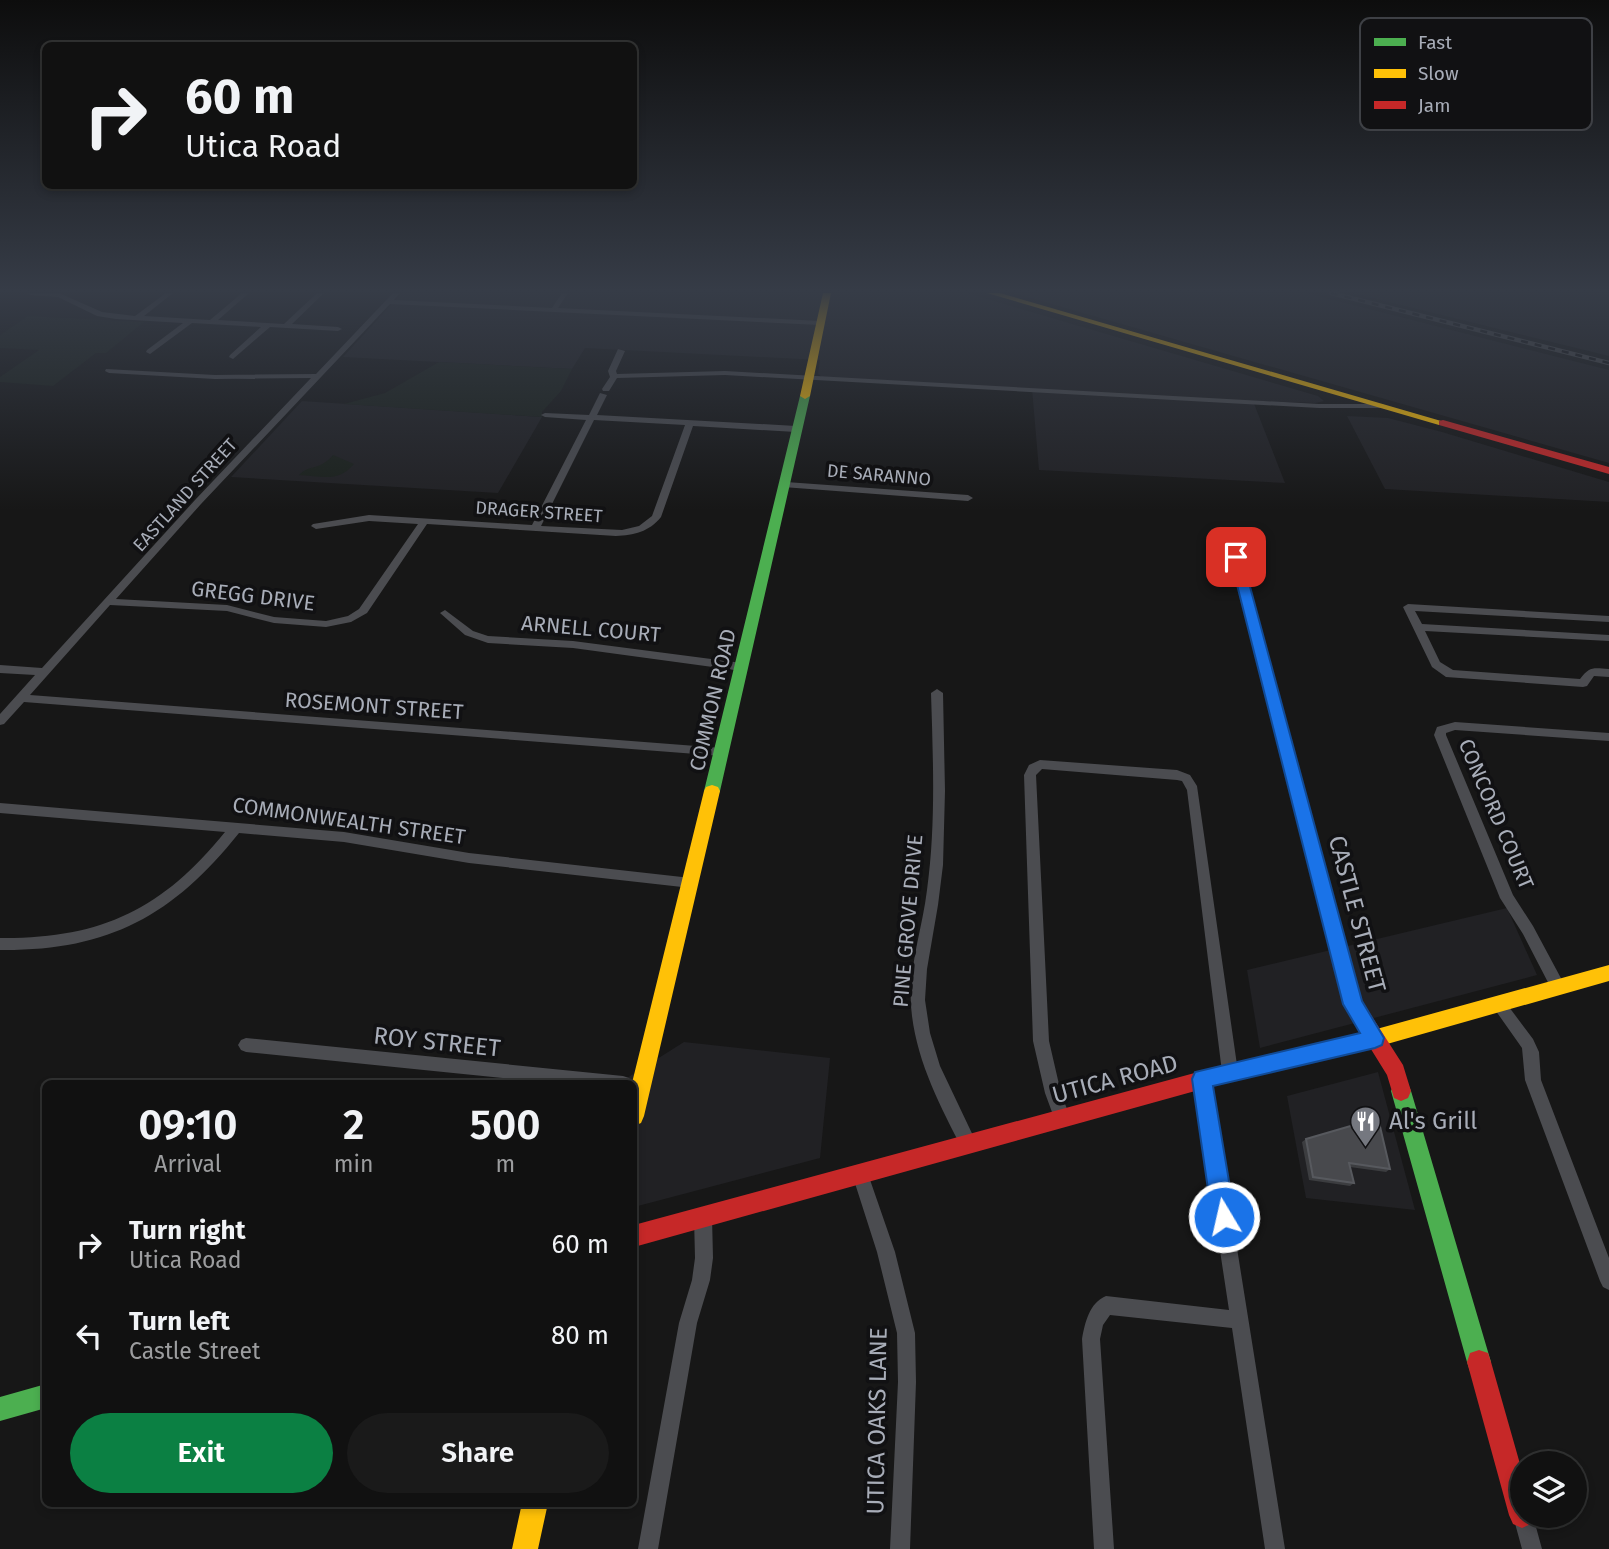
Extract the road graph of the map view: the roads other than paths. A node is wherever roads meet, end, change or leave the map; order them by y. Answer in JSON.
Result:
{"nodes":[{"id":1,"x":327,"y":365,"type":"edge"},
{"id":2,"x":615,"y":365,"type":"edge"},
{"id":3,"x":811,"y":365,"type":"edge"},
{"id":4,"x":1241,"y":365,"type":"edge"},
{"id":5,"x":109,"y":371,"type":"dead end"},
{"id":6,"x":317,"y":376,"type":"junction"},
{"id":7,"x":613,"y":376,"type":"junction"},
{"id":8,"x":808,"y":378,"type":"junction"},
{"id":9,"x":605,"y":392,"type":"joint"},
{"id":10,"x":1382,"y":406,"type":"junction"},
{"id":11,"x":545,"y":415,"type":"dead end"},
{"id":12,"x":592,"y":418,"type":"junction"},
{"id":13,"x":690,"y":423,"type":"junction"},
{"id":14,"x":796,"y":429,"type":"junction"},
{"id":15,"x":1609,"y":471,"type":"edge"},
{"id":16,"x":786,"y":485,"type":"junction"},
{"id":17,"x":968,"y":498,"type":"dead end"},
{"id":18,"x":425,"y":521,"type":"junction"},
{"id":19,"x":316,"y":526,"type":"dead end"},
{"id":20,"x":535,"y":528,"type":"junction"},
{"id":21,"x":1236,"y":557,"type":"dead end"},
{"id":22,"x":109,"y":603,"type":"junction"},
{"id":23,"x":445,"y":613,"type":"dead end"},
{"id":24,"x":1609,"y":620,"type":"edge"},
{"id":25,"x":1418,"y":627,"type":"junction"},
{"id":26,"x":1609,"y":638,"type":"edge"},
{"id":27,"x":742,"y":667,"type":"junction"},
{"id":28,"x":0,"y":669,"type":"edge"},
{"id":29,"x":46,"y":672,"type":"junction"},
{"id":30,"x":1609,"y":673,"type":"edge"},
{"id":31,"x":937,"y":693,"type":"dead end"},
{"id":32,"x":22,"y":698,"type":"junction"},
{"id":33,"x":0,"y":721,"type":"edge"},
{"id":34,"x":1609,"y":737,"type":"edge"},
{"id":35,"x":722,"y":752,"type":"junction"},
{"id":36,"x":0,"y":808,"type":"edge"},
{"id":37,"x":236,"y":827,"type":"junction"},
{"id":38,"x":691,"y":883,"type":"junction"},
{"id":39,"x":1507,"y":898,"type":"joint"},
{"id":40,"x":0,"y":944,"type":"edge"},
{"id":41,"x":1609,"y":973,"type":"edge"},
{"id":42,"x":1558,"y":987,"type":"junction"},
{"id":43,"x":1498,"y":1004,"type":"junction"},
{"id":44,"x":1375,"y":1038,"type":"junction"},
{"id":45,"x":246,"y":1045,"type":"dead end"},
{"id":46,"x":1230,"y":1072,"type":"junction"},
{"id":47,"x":1202,"y":1079,"type":"junction"},
{"id":48,"x":593,"y":1080,"type":"edge"},
{"id":49,"x":637,"y":1085,"type":"edge"},
{"id":50,"x":1062,"y":1117,"type":"junction"},
{"id":51,"x":968,"y":1144,"type":"junction"},
{"id":52,"x":860,"y":1174,"type":"junction"},
{"id":53,"x":703,"y":1217,"type":"junction"},
{"id":54,"x":637,"y":1235,"type":"edge"},
{"id":55,"x":1609,"y":1281,"type":"edge"},
{"id":56,"x":1240,"y":1320,"type":"junction"},
{"id":57,"x":42,"y":1397,"type":"edge"},
{"id":58,"x":0,"y":1409,"type":"edge"},
{"id":59,"x":1510,"y":1470,"type":"edge"},
{"id":60,"x":534,"y":1507,"type":"edge"},
{"id":61,"x":1526,"y":1528,"type":"edge"},
{"id":62,"x":525,"y":1549,"type":"edge"},
{"id":63,"x":648,"y":1549,"type":"edge"},
{"id":64,"x":900,"y":1549,"type":"edge"},
{"id":65,"x":1104,"y":1549,"type":"edge"},
{"id":66,"x":1275,"y":1549,"type":"edge"},
{"id":67,"x":1532,"y":1549,"type":"edge"}],
"edges":[{"from":1,"to":6,"type":"street","name":"EASTLAND STREET"},
{"from":2,"to":7,"type":"street"},
{"from":3,"to":8,"type":"street","name":"COMMON ROAD"},
{"from":4,"to":10,"type":"street"},
{"from":5,"to":6,"type":"street"},
{"from":6,"to":22,"type":"street","name":"EASTLAND STREET"},
{"from":7,"to":8,"type":"street"},
{"from":7,"to":9,"type":"street"},
{"from":8,"to":10,"type":"street"},
{"from":8,"to":14,"type":"street","name":"COMMON ROAD"},
{"from":9,"to":12,"type":"street"},
{"from":10,"to":15,"type":"street"},
{"from":11,"to":12,"type":"street"},
{"from":12,"to":13,"type":"street"},
{"from":12,"to":20,"type":"street"},
{"from":13,"to":14,"type":"street"},
{"from":13,"to":20,"type":"street","name":"DRAGER STREET"},
{"from":14,"to":16,"type":"street","name":"COMMON ROAD"},
{"from":16,"to":17,"type":"street","name":"DE SARANNO"},
{"from":16,"to":27,"type":"street","name":"COMMON ROAD"},
{"from":18,"to":19,"type":"street","name":"DRAGER STREET"},
{"from":18,"to":20,"type":"street","name":"DRAGER STREET"},
{"from":18,"to":22,"type":"street","name":"GREGG DRIVE"},
{"from":21,"to":44,"type":"street","name":"CASTLE STREET"},
{"from":22,"to":29,"type":"street","name":"EASTLAND STREET"},
{"from":23,"to":27,"type":"street","name":"ARNELL COURT"},
{"from":24,"to":25,"type":"street"},
{"from":25,"to":26,"type":"street"},
{"from":25,"to":30,"type":"street"},
{"from":27,"to":35,"type":"street","name":"COMMON ROAD"},
{"from":28,"to":29,"type":"street"},
{"from":29,"to":32,"type":"street","name":"EASTLAND STREET"},
{"from":31,"to":51,"type":"street","name":"PINE GROVE DRIVE"},
{"from":32,"to":33,"type":"street","name":"EASTLAND STREET"},
{"from":32,"to":35,"type":"street","name":"ROSEMONT STREET"},
{"from":34,"to":39,"type":"street","name":"CONCORD COURT"},
{"from":35,"to":38,"type":"street","name":"COMMON ROAD"},
{"from":36,"to":37,"type":"street","name":"COMMONWEALTH STREET"},
{"from":37,"to":38,"type":"street","name":"COMMONWEALTH STREET"},
{"from":37,"to":40,"type":"street"},
{"from":38,"to":49,"type":"street","name":"COMMON ROAD"},
{"from":39,"to":42,"type":"street","name":"CONCORD COURT"},
{"from":41,"to":42,"type":"street","name":"UTICA ROAD"},
{"from":42,"to":43,"type":"street","name":"UTICA ROAD"},
{"from":43,"to":44,"type":"street","name":"UTICA ROAD"},
{"from":43,"to":55,"type":"street"},
{"from":44,"to":46,"type":"street","name":"UTICA ROAD"},
{"from":44,"to":59,"type":"street","name":"CASTLE STREET"},
{"from":45,"to":48,"type":"street","name":"ROY STREET"},
{"from":46,"to":47,"type":"street","name":"UTICA ROAD"},
{"from":46,"to":50,"type":"street"},
{"from":47,"to":50,"type":"street","name":"UTICA ROAD"},
{"from":47,"to":56,"type":"street"},
{"from":50,"to":51,"type":"street","name":"UTICA ROAD"},
{"from":51,"to":52,"type":"street","name":"UTICA ROAD"},
{"from":52,"to":53,"type":"street","name":"UTICA ROAD"},
{"from":52,"to":64,"type":"street","name":"UTICA OAKS LANE"},
{"from":53,"to":54,"type":"street","name":"UTICA ROAD"},
{"from":53,"to":63,"type":"street"},
{"from":56,"to":65,"type":"street"},
{"from":56,"to":66,"type":"street"},
{"from":57,"to":58,"type":"street"},
{"from":60,"to":62,"type":"street"},
{"from":61,"to":67,"type":"street","name":"CASTLE STREET"}]}
